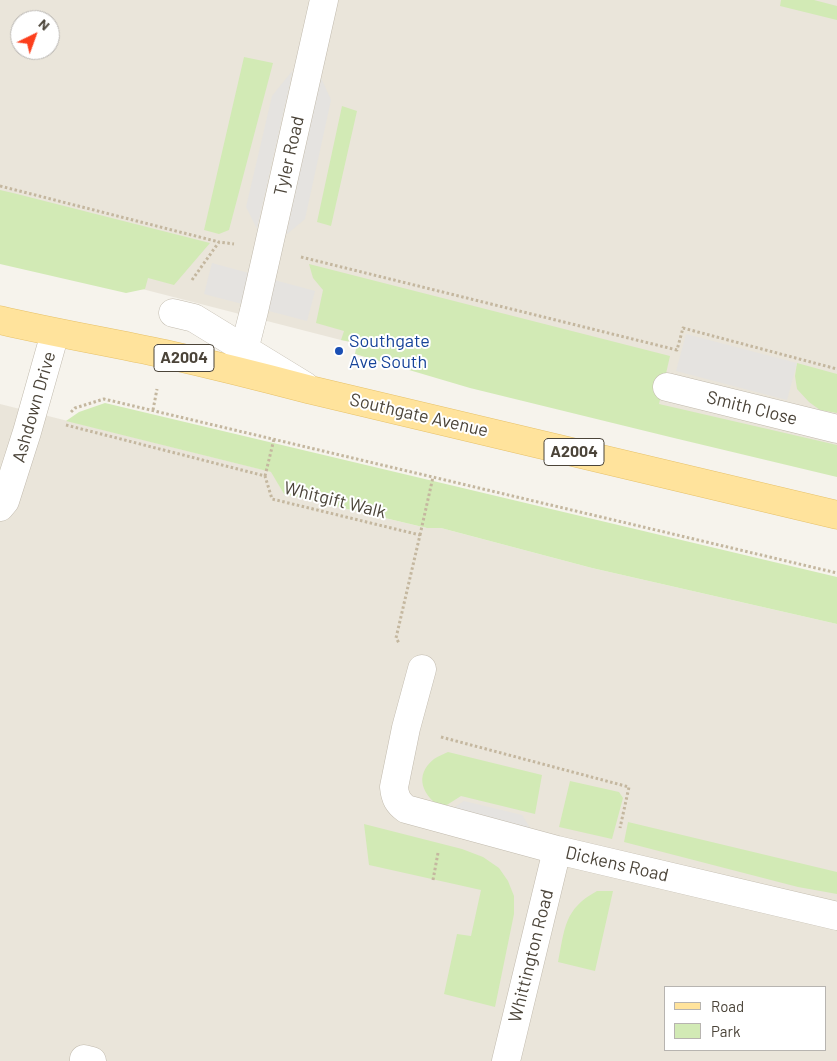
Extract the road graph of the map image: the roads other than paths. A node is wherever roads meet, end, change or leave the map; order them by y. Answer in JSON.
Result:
{"nodes":[{"id":1,"x":324,"y":0,"type":"edge"},
{"id":2,"x":173,"y":313,"type":"dead end"},
{"id":3,"x":0,"y":320,"type":"edge"},
{"id":4,"x":55,"y":333,"type":"junction"},
{"id":5,"x":242,"y":360,"type":"junction"},
{"id":6,"x":667,"y":387,"type":"dead end"},
{"id":7,"x":837,"y":429,"type":"edge"},
{"id":8,"x":0,"y":507,"type":"edge"},
{"id":9,"x":837,"y":515,"type":"edge"},
{"id":10,"x":422,"y":669,"type":"road end"},
{"id":11,"x":557,"y":850,"type":"junction"},
{"id":12,"x":837,"y":916,"type":"edge"},
{"id":13,"x":506,"y":1061,"type":"edge"}],
"edges":[{"from":1,"to":5,"type":"street","name":"Tyler Road"},
{"from":2,"to":5,"type":"street"},
{"from":3,"to":4,"type":"main road","name":"Southgate Avenue","number":"A2004"},
{"from":4,"to":5,"type":"main road","name":"Southgate Avenue","number":"A2004"},
{"from":4,"to":8,"type":"street","name":"Ashdown Drive"},
{"from":5,"to":9,"type":"main road","name":"Southgate Avenue","number":"A2004"},
{"from":6,"to":7,"type":"street","name":"Smith Close"},
{"from":10,"to":11,"type":"street","name":"Dickens Road"},
{"from":11,"to":12,"type":"street","name":"Dickens Road"},
{"from":11,"to":13,"type":"street","name":"Whittington Road"}]}
